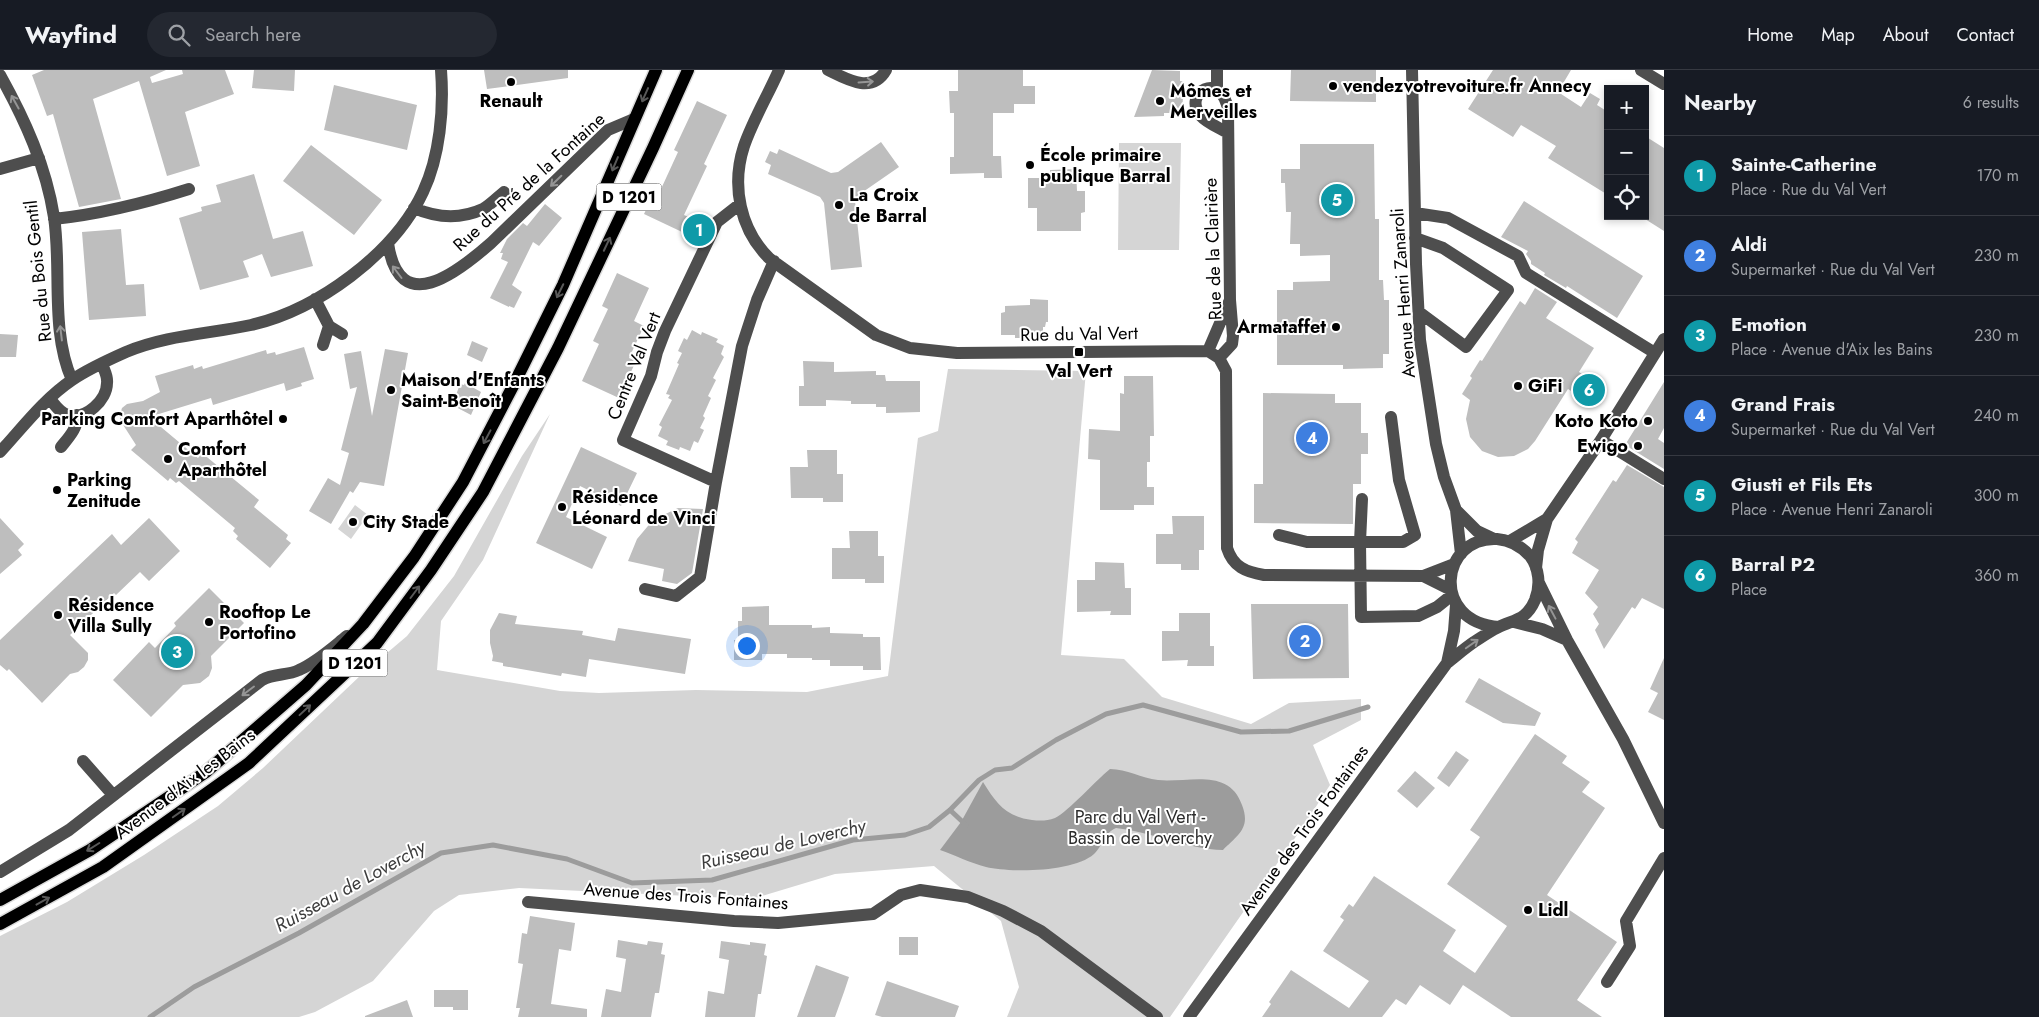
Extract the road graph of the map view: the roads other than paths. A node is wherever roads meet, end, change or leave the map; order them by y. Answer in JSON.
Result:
{"nodes":[{"id":1,"x":441,"y":70,"type":"edge"},
{"id":2,"x":656,"y":70,"type":"edge"},
{"id":3,"x":688,"y":70,"type":"edge"},
{"id":4,"x":779,"y":70,"type":"edge"},
{"id":5,"x":828,"y":70,"type":"edge"},
{"id":6,"x":886,"y":70,"type":"edge"},
{"id":7,"x":1217,"y":70,"type":"edge"},
{"id":8,"x":1412,"y":70,"type":"edge"},
{"id":9,"x":1641,"y":70,"type":"edge"},
{"id":10,"x":844,"y":73,"type":"edge"},
{"id":11,"x":0,"y":75,"type":"edge"},
{"id":12,"x":1664,"y":84,"type":"edge"},
{"id":13,"x":1217,"y":89,"type":"junction"},
{"id":14,"x":634,"y":119,"type":"junction"},
{"id":15,"x":1228,"y":133,"type":"junction"},
{"id":16,"x":39,"y":158,"type":"junction"},
{"id":17,"x":0,"y":169,"type":"edge"},
{"id":18,"x":189,"y":189,"type":"dead end"},
{"id":19,"x":504,"y":192,"type":"dead end"},
{"id":20,"x":740,"y":204,"type":"junction"},
{"id":21,"x":414,"y":208,"type":"junction"},
{"id":22,"x":1415,"y":213,"type":"junction"},
{"id":23,"x":54,"y":219,"type":"junction"},
{"id":24,"x":1415,"y":238,"type":"junction"},
{"id":25,"x":388,"y":243,"type":"junction"},
{"id":26,"x":774,"y":261,"type":"junction"},
{"id":27,"x":316,"y":299,"type":"junction"},
{"id":28,"x":1230,"y":300,"type":"junction"},
{"id":29,"x":1419,"y":312,"type":"junction"},
{"id":30,"x":329,"y":326,"type":"junction"},
{"id":31,"x":342,"y":334,"type":"dead end"},
{"id":32,"x":1664,"y":339,"type":"edge"},
{"id":33,"x":323,"y":345,"type":"dead end"},
{"id":34,"x":1208,"y":350,"type":"junction"},
{"id":35,"x":1655,"y":353,"type":"junction"},
{"id":36,"x":1219,"y":358,"type":"junction"},
{"id":37,"x":102,"y":364,"type":"junction"},
{"id":38,"x":72,"y":380,"type":"junction"},
{"id":39,"x":50,"y":399,"type":"junction"},
{"id":40,"x":77,"y":415,"type":"junction"},
{"id":41,"x":1391,"y":417,"type":"dead end"},
{"id":42,"x":1601,"y":440,"type":"junction"},
{"id":43,"x":61,"y":447,"type":"dead end"},
{"id":44,"x":0,"y":452,"type":"edge"},
{"id":45,"x":1664,"y":479,"type":"edge"},
{"id":46,"x":716,"y":482,"type":"junction"},
{"id":47,"x":1362,"y":499,"type":"dead end"},
{"id":48,"x":1456,"y":510,"type":"junction"},
{"id":49,"x":1547,"y":519,"type":"junction"},
{"id":50,"x":1279,"y":535,"type":"dead end"},
{"id":51,"x":1494,"y":539,"type":"junction"},
{"id":52,"x":1510,"y":541,"type":"junction"},
{"id":53,"x":1360,"y":542,"type":"junction"},
{"id":54,"x":1458,"y":559,"type":"junction"},
{"id":55,"x":1536,"y":568,"type":"junction"},
{"id":56,"x":1360,"y":576,"type":"junction"},
{"id":57,"x":1423,"y":576,"type":"junction"},
{"id":58,"x":1539,"y":583,"type":"junction"},
{"id":59,"x":645,"y":589,"type":"dead end"},
{"id":60,"x":1453,"y":597,"type":"junction"},
{"id":61,"x":1514,"y":622,"type":"junction"},
{"id":62,"x":363,"y":624,"type":"junction"},
{"id":63,"x":1499,"y":627,"type":"junction"},
{"id":64,"x":1567,"y":640,"type":"junction"},
{"id":65,"x":1448,"y":663,"type":"junction"},
{"id":66,"x":83,"y":761,"type":"dead end"},
{"id":67,"x":114,"y":795,"type":"junction"},
{"id":68,"x":1664,"y":822,"type":"edge"},
{"id":69,"x":1664,"y":858,"type":"edge"},
{"id":70,"x":0,"y":872,"type":"edge"},
{"id":71,"x":0,"y":900,"type":"edge"},
{"id":72,"x":528,"y":902,"type":"dead end"},
{"id":73,"x":0,"y":924,"type":"edge"},
{"id":74,"x":1607,"y":982,"type":"dead end"},
{"id":75,"x":1158,"y":1017,"type":"edge"},
{"id":76,"x":1189,"y":1017,"type":"edge"}],
"edges":[{"from":1,"to":21,"type":"street"},
{"from":2,"to":14,"type":"main road","name":"Avenue d'Aix les Bains","number":"D 1201","one_way":true},
{"from":73,"to":3,"type":"main road","name":"Avenue d'Aix les Bains","number":"D 1201","one_way":true},
{"from":4,"to":20,"type":"street","name":"Rue du Val Vert"},
{"from":5,"to":10,"type":"street"},
{"from":10,"to":6,"type":"street","one_way":true},
{"from":7,"to":13,"type":"street","name":"Rue de la Clairière"},
{"from":8,"to":22,"type":"street","name":"Avenue Henri Zanaroli"},
{"from":9,"to":12,"type":"street"},
{"from":16,"to":11,"type":"street","name":"Rue du Bois Gentil","one_way":true},
{"from":13,"to":15,"type":"street","name":"Rue de la Clairière"},
{"from":13,"to":15,"type":"street"},
{"from":14,"to":25,"type":"street","name":"Rue du Pré de la Fontaine","one_way":true},
{"from":14,"to":62,"type":"main road","name":"Avenue d'Aix les Bains","number":"D 1201","one_way":true},
{"from":15,"to":28,"type":"street","name":"Rue de la Clairière"},
{"from":16,"to":17,"type":"street"},
{"from":16,"to":23,"type":"street","name":"Rue du Bois Gentil"},
{"from":18,"to":23,"type":"street","name":"Rue du Bois Gentil"},
{"from":19,"to":21,"type":"street"},
{"from":20,"to":26,"type":"street","name":"Rue du Val Vert"},
{"from":20,"to":46,"type":"street","name":"Centre Val Vert"},
{"from":21,"to":25,"type":"street"},
{"from":22,"to":24,"type":"street","name":"Avenue Henri Zanaroli"},
{"from":22,"to":35,"type":"street"},
{"from":38,"to":23,"type":"street","name":"Rue du Bois Gentil","one_way":true},
{"from":24,"to":29,"type":"street","name":"Avenue Henri Zanaroli"},
{"from":24,"to":29,"type":"street"},
{"from":25,"to":27,"type":"street"},
{"from":26,"to":34,"type":"street","name":"Rue du Val Vert"},
{"from":26,"to":46,"type":"street"},
{"from":27,"to":30,"type":"street"},
{"from":27,"to":37,"type":"street"},
{"from":28,"to":34,"type":"street"},
{"from":28,"to":36,"type":"street","name":"Rue de la Clairière"},
{"from":29,"to":48,"type":"street","name":"Avenue Henri Zanaroli"},
{"from":30,"to":31,"type":"street"},
{"from":30,"to":33,"type":"street"},
{"from":32,"to":35,"type":"street"},
{"from":34,"to":36,"type":"street"},
{"from":35,"to":42,"type":"street"},
{"from":36,"to":56,"type":"street"},
{"from":37,"to":38,"type":"street"},
{"from":37,"to":40,"type":"street"},
{"from":38,"to":39,"type":"street"},
{"from":39,"to":40,"type":"street"},
{"from":39,"to":44,"type":"street"},
{"from":40,"to":43,"type":"street"},
{"from":41,"to":53,"type":"street"},
{"from":42,"to":45,"type":"street"},
{"from":42,"to":49,"type":"street"},
{"from":46,"to":59,"type":"street"},
{"from":47,"to":53,"type":"street"},
{"from":48,"to":51,"type":"street","name":"Avenue Henri Zanaroli"},
{"from":48,"to":54,"type":"street","name":"Avenue Henri Zanaroli"},
{"from":49,"to":52,"type":"street"},
{"from":49,"to":55,"type":"street"},
{"from":50,"to":53,"type":"street"},
{"from":51,"to":52,"type":"street"},
{"from":51,"to":54,"type":"street"},
{"from":52,"to":55,"type":"street"},
{"from":53,"to":56,"type":"street"},
{"from":54,"to":57,"type":"street"},
{"from":54,"to":60,"type":"street"},
{"from":55,"to":58,"type":"street"},
{"from":56,"to":57,"type":"street"},
{"from":56,"to":60,"type":"street"},
{"from":57,"to":60,"type":"street"},
{"from":58,"to":61,"type":"street"},
{"from":64,"to":58,"type":"street","one_way":true},
{"from":60,"to":63,"type":"street"},
{"from":60,"to":65,"type":"street","name":"Avenue des Trois Fontaines"},
{"from":61,"to":63,"type":"street"},
{"from":61,"to":64,"type":"street"},
{"from":62,"to":67,"type":"street","one_way":true},
{"from":62,"to":71,"type":"main road","name":"Avenue d'Aix les Bains","number":"D 1201","one_way":true},
{"from":65,"to":63,"type":"street","name":"Avenue des Trois Fontaines","one_way":true},
{"from":64,"to":68,"type":"street"},
{"from":65,"to":76,"type":"street","name":"Avenue des Trois Fontaines"},
{"from":66,"to":67,"type":"street"},
{"from":67,"to":70,"type":"street"},
{"from":69,"to":74,"type":"street"},
{"from":72,"to":75,"type":"street","name":"Avenue des Trois Fontaines"}]}
